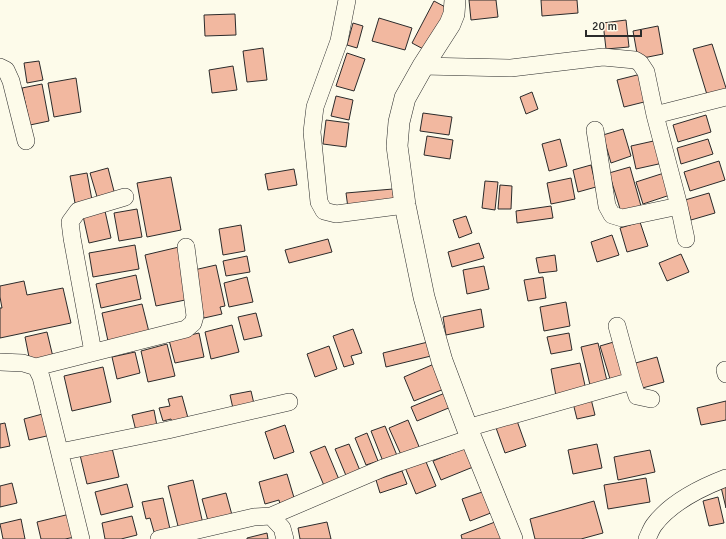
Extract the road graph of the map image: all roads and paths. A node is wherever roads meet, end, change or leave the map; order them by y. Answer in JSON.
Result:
{"nodes":[{"id":1,"x":347,"y":0,"type":"edge"},
{"id":2,"x":455,"y":0,"type":"edge"},
{"id":3,"x":423,"y":66,"type":"junction"},
{"id":4,"x":0,"y":67,"type":"edge"},
{"id":5,"x":726,"y":97,"type":"edge"},
{"id":6,"x":655,"y":115,"type":"junction"},
{"id":7,"x":595,"y":130,"type":"dead end"},
{"id":8,"x":26,"y":141,"type":"dead end"},
{"id":9,"x":124,"y":197,"type":"dead end"},
{"id":10,"x":405,"y":205,"type":"junction"},
{"id":11,"x":679,"y":206,"type":"junction"},
{"id":12,"x":686,"y":239,"type":"dead end"},
{"id":13,"x":186,"y":247,"type":"dead end"},
{"id":14,"x":617,"y":326,"type":"dead end"},
{"id":15,"x":93,"y":352,"type":"junction"},
{"id":16,"x":0,"y":362,"type":"edge"},
{"id":17,"x":36,"y":366,"type":"junction"},
{"id":18,"x":632,"y":381,"type":"junction"},
{"id":19,"x":651,"y":399,"type":"dead end"},
{"id":20,"x":289,"y":402,"type":"dead end"},
{"id":21,"x":469,"y":433,"type":"junction"},
{"id":22,"x":60,"y":452,"type":"junction"},
{"id":23,"x":726,"y":478,"type":"edge"},
{"id":24,"x":271,"y":516,"type":"junction"},
{"id":25,"x":81,"y":539,"type":"edge"},
{"id":26,"x":159,"y":539,"type":"edge"},
{"id":27,"x":285,"y":539,"type":"edge"},
{"id":28,"x":512,"y":539,"type":"edge"},
{"id":29,"x":647,"y":539,"type":"edge"}],
"edges":[{"from":1,"to":10,"type":"street"},
{"from":2,"to":3,"type":"street"},
{"from":3,"to":6,"type":"street"},
{"from":3,"to":10,"type":"street"},
{"from":4,"to":8,"type":"street"},
{"from":5,"to":6,"type":"street"},
{"from":6,"to":11,"type":"street"},
{"from":7,"to":11,"type":"street"},
{"from":9,"to":15,"type":"street"},
{"from":10,"to":21,"type":"street"},
{"from":11,"to":12,"type":"street"},
{"from":13,"to":15,"type":"street"},
{"from":14,"to":18,"type":"street"},
{"from":15,"to":17,"type":"street"},
{"from":16,"to":17,"type":"street"},
{"from":17,"to":22,"type":"street"},
{"from":18,"to":19,"type":"street"},
{"from":18,"to":21,"type":"street"},
{"from":20,"to":22,"type":"street"},
{"from":21,"to":24,"type":"street"},
{"from":21,"to":28,"type":"street"},
{"from":22,"to":25,"type":"street"},
{"from":23,"to":29,"type":"street"},
{"from":24,"to":26,"type":"street"},
{"from":24,"to":27,"type":"street"}]}
